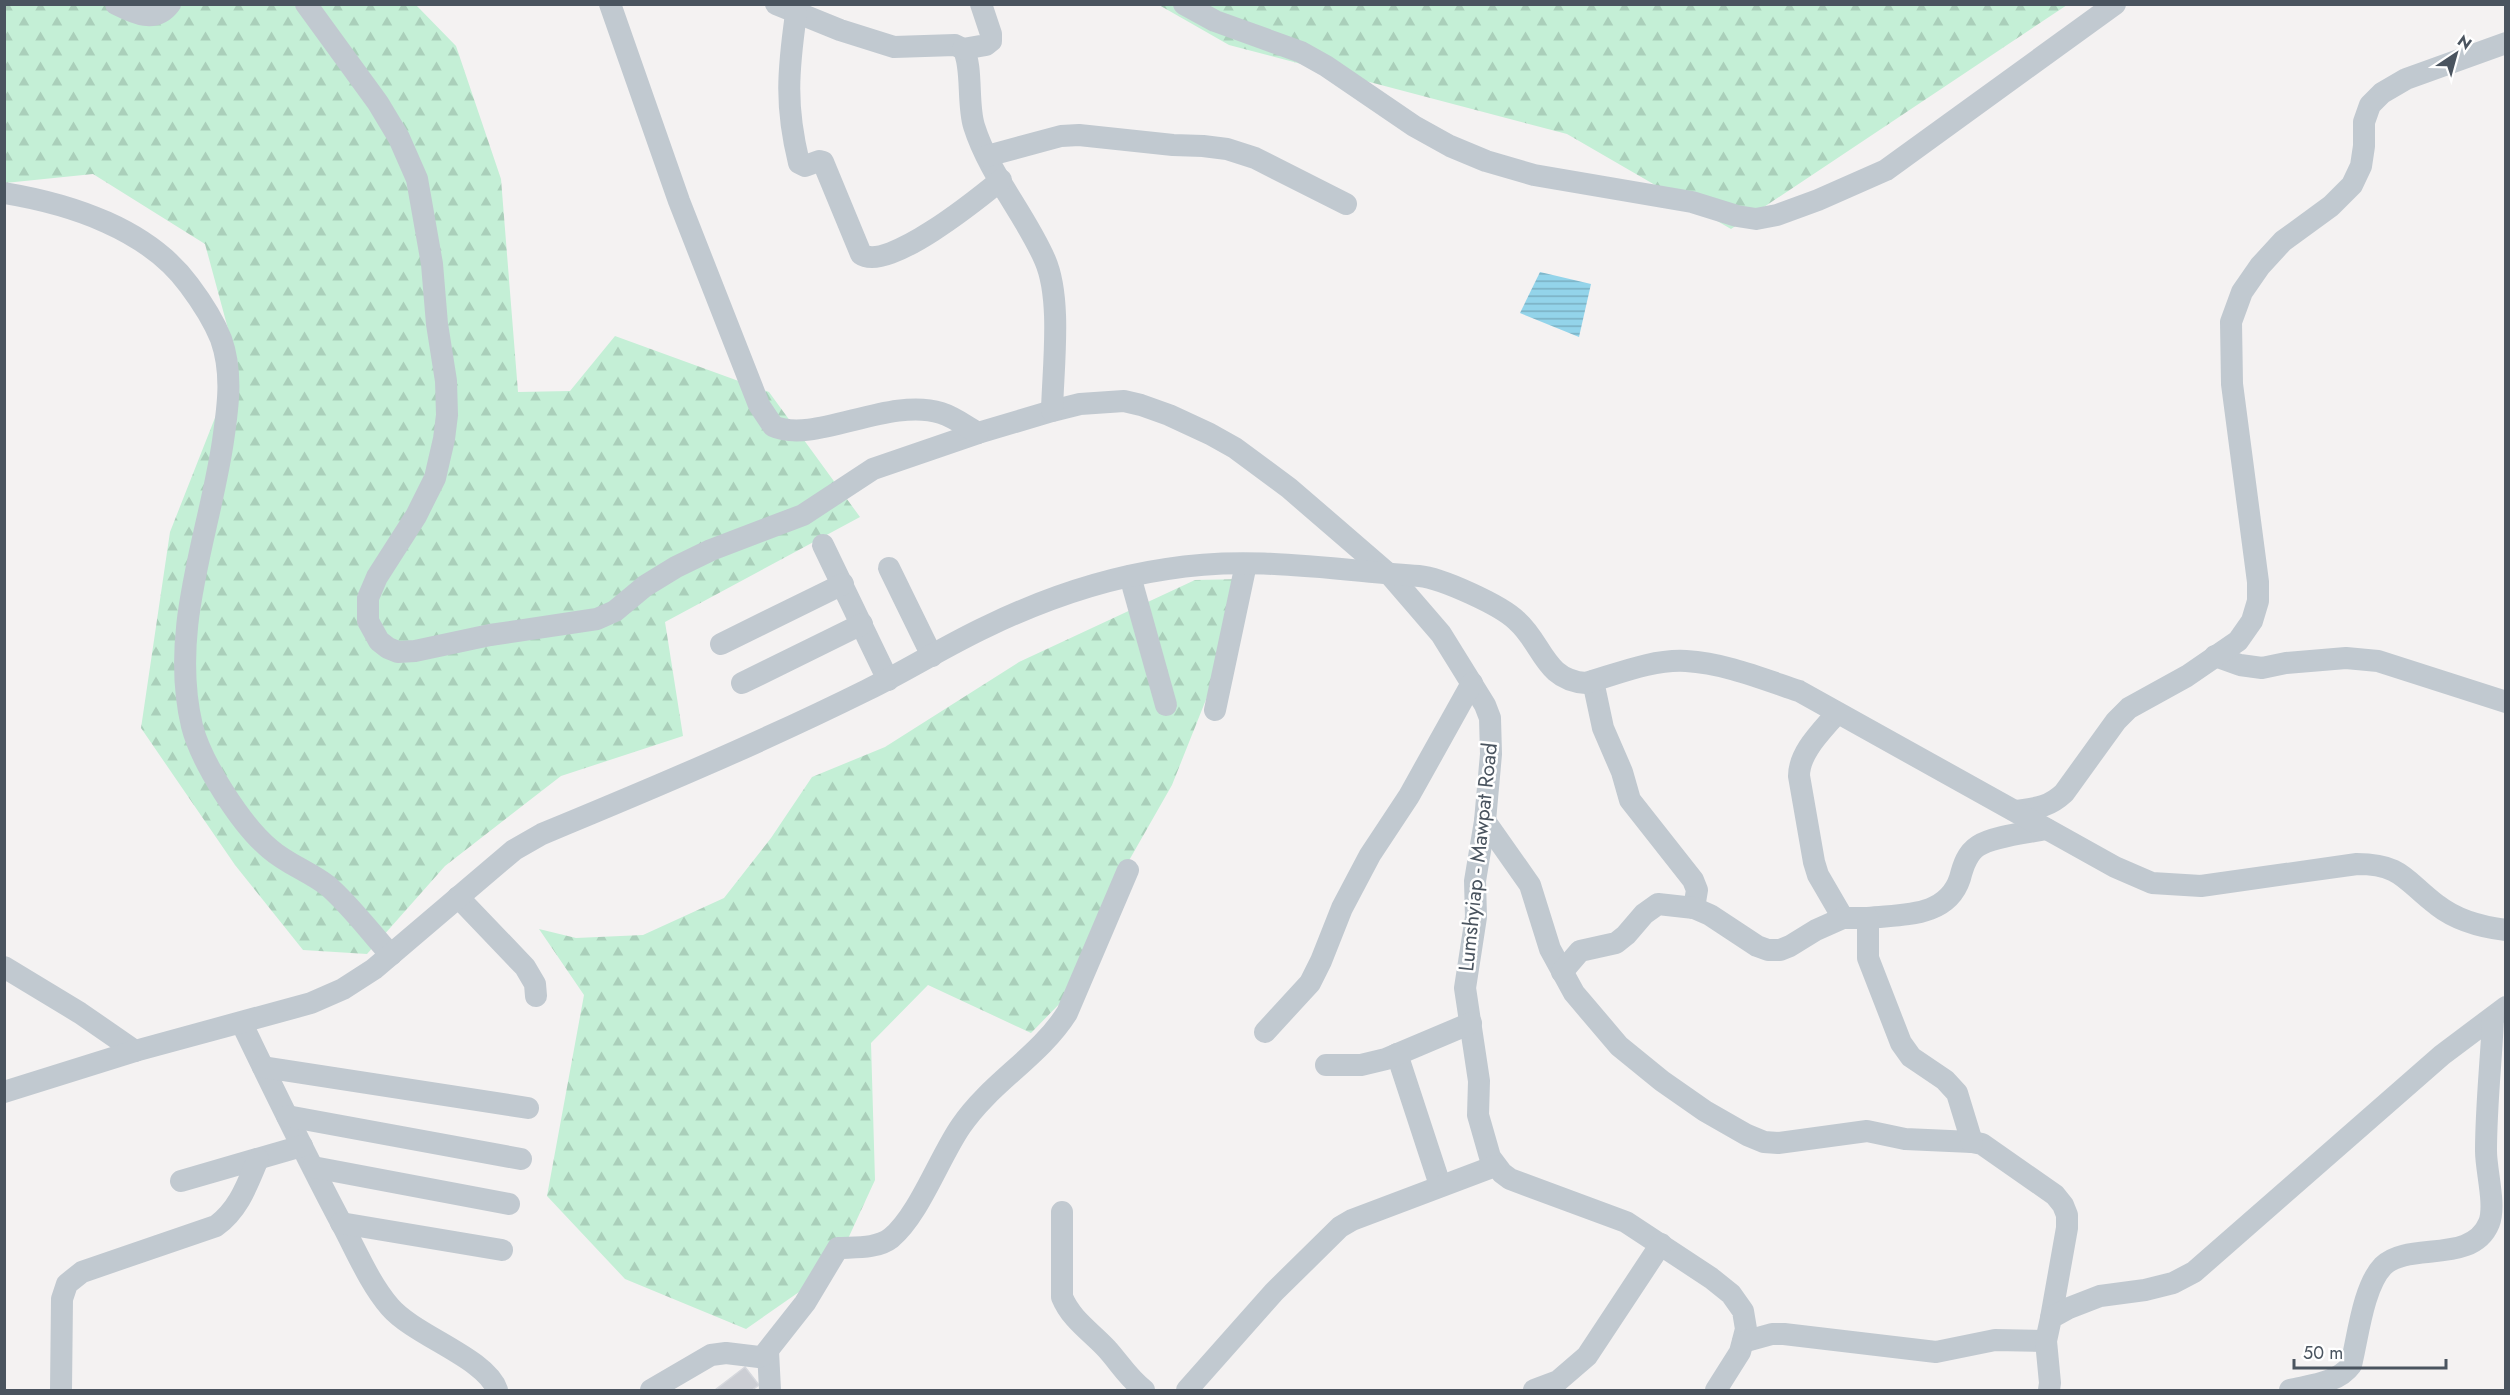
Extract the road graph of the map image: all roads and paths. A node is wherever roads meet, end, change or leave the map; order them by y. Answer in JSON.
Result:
{"nodes":[{"id":1,"x":116,"y":4,"type":"edge"},
{"id":2,"x":170,"y":4,"type":"edge"},
{"id":3,"x":306,"y":4,"type":"edge"},
{"id":4,"x":610,"y":4,"type":"edge"},
{"id":5,"x":981,"y":4,"type":"edge"},
{"id":6,"x":1184,"y":4,"type":"edge"},
{"id":7,"x":2115,"y":4,"type":"edge"},
{"id":8,"x":786,"y":9,"type":"edge"},
{"id":9,"x":2505,"y":43,"type":"edge"},
{"id":10,"x":963,"y":49,"type":"junction"},
{"id":11,"x":987,"y":156,"type":"junction"},
{"id":12,"x":1001,"y":180,"type":"junction"},
{"id":13,"x":4,"y":193,"type":"edge"},
{"id":14,"x":1346,"y":204,"type":"dead end"},
{"id":15,"x":1052,"y":411,"type":"junction"},
{"id":16,"x":978,"y":433,"type":"junction"},
{"id":17,"x":823,"y":545,"type":"dead end"},
{"id":18,"x":1246,"y":564,"type":"junction"},
{"id":19,"x":889,"y":568,"type":"dead end"},
{"id":20,"x":1130,"y":576,"type":"junction"},
{"id":21,"x":1391,"y":576,"type":"junction"},
{"id":22,"x":843,"y":584,"type":"junction"},
{"id":23,"x":862,"y":624,"type":"junction"},
{"id":24,"x":721,"y":644,"type":"dead end"},
{"id":25,"x":932,"y":656,"type":"junction"},
{"id":26,"x":2215,"y":656,"type":"junction"},
{"id":27,"x":888,"y":680,"type":"junction"},
{"id":28,"x":1593,"y":681,"type":"junction"},
{"id":29,"x":742,"y":683,"type":"dead end"},
{"id":30,"x":1472,"y":683,"type":"junction"},
{"id":31,"x":2505,"y":702,"type":"edge"},
{"id":32,"x":1166,"y":705,"type":"dead end"},
{"id":33,"x":1215,"y":710,"type":"dead end"},
{"id":34,"x":1837,"y":713,"type":"junction"},
{"id":35,"x":2017,"y":812,"type":"junction"},
{"id":36,"x":1485,"y":821,"type":"junction"},
{"id":37,"x":2046,"y":829,"type":"junction"},
{"id":38,"x":1128,"y":870,"type":"dead end"},
{"id":39,"x":458,"y":897,"type":"junction"},
{"id":40,"x":1695,"y":908,"type":"junction"},
{"id":41,"x":1843,"y":918,"type":"junction"},
{"id":42,"x":1868,"y":918,"type":"junction"},
{"id":43,"x":2505,"y":930,"type":"edge"},
{"id":44,"x":391,"y":955,"type":"junction"},
{"id":45,"x":4,"y":967,"type":"edge"},
{"id":46,"x":1562,"y":972,"type":"junction"},
{"id":47,"x":536,"y":996,"type":"dead end"},
{"id":48,"x":2499,"y":1013,"type":"edge"},
{"id":49,"x":1471,"y":1023,"type":"junction"},
{"id":50,"x":242,"y":1024,"type":"junction"},
{"id":51,"x":1264,"y":1032,"type":"dead end"},
{"id":52,"x":135,"y":1051,"type":"junction"},
{"id":53,"x":1397,"y":1054,"type":"junction"},
{"id":54,"x":1326,"y":1065,"type":"dead end"},
{"id":55,"x":263,"y":1067,"type":"junction"},
{"id":56,"x":4,"y":1092,"type":"edge"},
{"id":57,"x":528,"y":1108,"type":"dead end"},
{"id":58,"x":287,"y":1116,"type":"junction"},
{"id":59,"x":2497,"y":1119,"type":"edge"},
{"id":60,"x":1972,"y":1142,"type":"junction"},
{"id":61,"x":302,"y":1146,"type":"junction"},
{"id":62,"x":258,"y":1159,"type":"junction"},
{"id":63,"x":521,"y":1159,"type":"dead end"},
{"id":64,"x":1496,"y":1166,"type":"junction"},
{"id":65,"x":312,"y":1167,"type":"junction"},
{"id":66,"x":181,"y":1181,"type":"dead end"},
{"id":67,"x":1440,"y":1185,"type":"junction"},
{"id":68,"x":509,"y":1204,"type":"dead end"},
{"id":69,"x":1062,"y":1212,"type":"dead end"},
{"id":70,"x":341,"y":1223,"type":"junction"},
{"id":71,"x":1661,"y":1244,"type":"junction"},
{"id":72,"x":502,"y":1250,"type":"dead end"},
{"id":73,"x":2051,"y":1318,"type":"junction"},
{"id":74,"x":2046,"y":1341,"type":"junction"},
{"id":75,"x":1743,"y":1342,"type":"junction"},
{"id":76,"x":768,"y":1351,"type":"junction"},
{"id":77,"x":2053,"y":1388,"type":"edge"},
{"id":78,"x":60,"y":1390,"type":"edge"},
{"id":79,"x":497,"y":1390,"type":"edge"},
{"id":80,"x":651,"y":1390,"type":"edge"},
{"id":81,"x":770,"y":1390,"type":"edge"},
{"id":82,"x":1144,"y":1390,"type":"edge"},
{"id":83,"x":1188,"y":1390,"type":"edge"},
{"id":84,"x":1534,"y":1390,"type":"edge"},
{"id":85,"x":1716,"y":1390,"type":"edge"},
{"id":86,"x":2290,"y":1390,"type":"edge"}],
"edges":[{"from":1,"to":2,"type":"street"},
{"from":3,"to":16,"type":"street","name":"Lumshyiap - Mawpat Road"},
{"from":4,"to":16,"type":"street"},
{"from":5,"to":10,"type":"street"},
{"from":6,"to":7,"type":"street"},
{"from":8,"to":10,"type":"street"},
{"from":8,"to":12,"type":"street"},
{"from":9,"to":26,"type":"street"},
{"from":10,"to":11,"type":"street"},
{"from":11,"to":12,"type":"street"},
{"from":11,"to":14,"type":"street"},
{"from":12,"to":15,"type":"street"},
{"from":13,"to":44,"type":"street"},
{"from":15,"to":16,"type":"street","name":"Lumshyiap - Mawpat Road"},
{"from":15,"to":21,"type":"street","name":"Lumshyiap - Mawpat Road"},
{"from":17,"to":22,"type":"street"},
{"from":18,"to":20,"type":"street"},
{"from":18,"to":21,"type":"street"},
{"from":18,"to":33,"type":"street"},
{"from":19,"to":25,"type":"street"},
{"from":20,"to":25,"type":"street"},
{"from":20,"to":32,"type":"street"},
{"from":21,"to":28,"type":"street"},
{"from":21,"to":30,"type":"street","name":"Lumshyiap - Mawpat Road"},
{"from":22,"to":23,"type":"street"},
{"from":22,"to":24,"type":"street"},
{"from":23,"to":27,"type":"street"},
{"from":23,"to":29,"type":"street"},
{"from":25,"to":27,"type":"street"},
{"from":26,"to":31,"type":"street"},
{"from":26,"to":35,"type":"street"},
{"from":27,"to":39,"type":"street"},
{"from":28,"to":34,"type":"street"},
{"from":28,"to":40,"type":"street"},
{"from":30,"to":36,"type":"street","name":"Lumshyiap - Mawpat Road"},
{"from":30,"to":51,"type":"street"},
{"from":34,"to":35,"type":"street"},
{"from":34,"to":41,"type":"street"},
{"from":35,"to":37,"type":"street"},
{"from":36,"to":46,"type":"street"},
{"from":36,"to":49,"type":"street","name":"Lumshyiap - Mawpat Road"},
{"from":37,"to":42,"type":"street"},
{"from":37,"to":43,"type":"street"},
{"from":38,"to":76,"type":"street"},
{"from":39,"to":44,"type":"street"},
{"from":39,"to":47,"type":"street"},
{"from":40,"to":41,"type":"street"},
{"from":40,"to":46,"type":"street"},
{"from":41,"to":42,"type":"street"},
{"from":42,"to":60,"type":"street"},
{"from":44,"to":50,"type":"street"},
{"from":45,"to":52,"type":"street"},
{"from":46,"to":60,"type":"street"},
{"from":48,"to":59,"type":"street"},
{"from":48,"to":73,"type":"street"},
{"from":49,"to":53,"type":"street"},
{"from":49,"to":64,"type":"street","name":"Lumshyiap - Mawpat Road"},
{"from":50,"to":52,"type":"street"},
{"from":50,"to":55,"type":"street"},
{"from":52,"to":56,"type":"street"},
{"from":53,"to":54,"type":"street"},
{"from":53,"to":67,"type":"street"},
{"from":55,"to":57,"type":"street"},
{"from":55,"to":58,"type":"street"},
{"from":58,"to":61,"type":"street"},
{"from":58,"to":63,"type":"street"},
{"from":59,"to":86,"type":"street"},
{"from":60,"to":73,"type":"street"},
{"from":61,"to":62,"type":"street"},
{"from":61,"to":65,"type":"street"},
{"from":62,"to":66,"type":"street"},
{"from":62,"to":78,"type":"street"},
{"from":64,"to":67,"type":"street"},
{"from":64,"to":71,"type":"street"},
{"from":65,"to":68,"type":"street"},
{"from":65,"to":70,"type":"street"},
{"from":67,"to":83,"type":"street"},
{"from":69,"to":82,"type":"street"},
{"from":70,"to":72,"type":"street"},
{"from":70,"to":79,"type":"street"},
{"from":71,"to":75,"type":"street"},
{"from":71,"to":84,"type":"street"},
{"from":73,"to":74,"type":"street"},
{"from":74,"to":75,"type":"street"},
{"from":74,"to":77,"type":"street"},
{"from":75,"to":85,"type":"street"},
{"from":76,"to":80,"type":"street"},
{"from":76,"to":81,"type":"street"}]}
